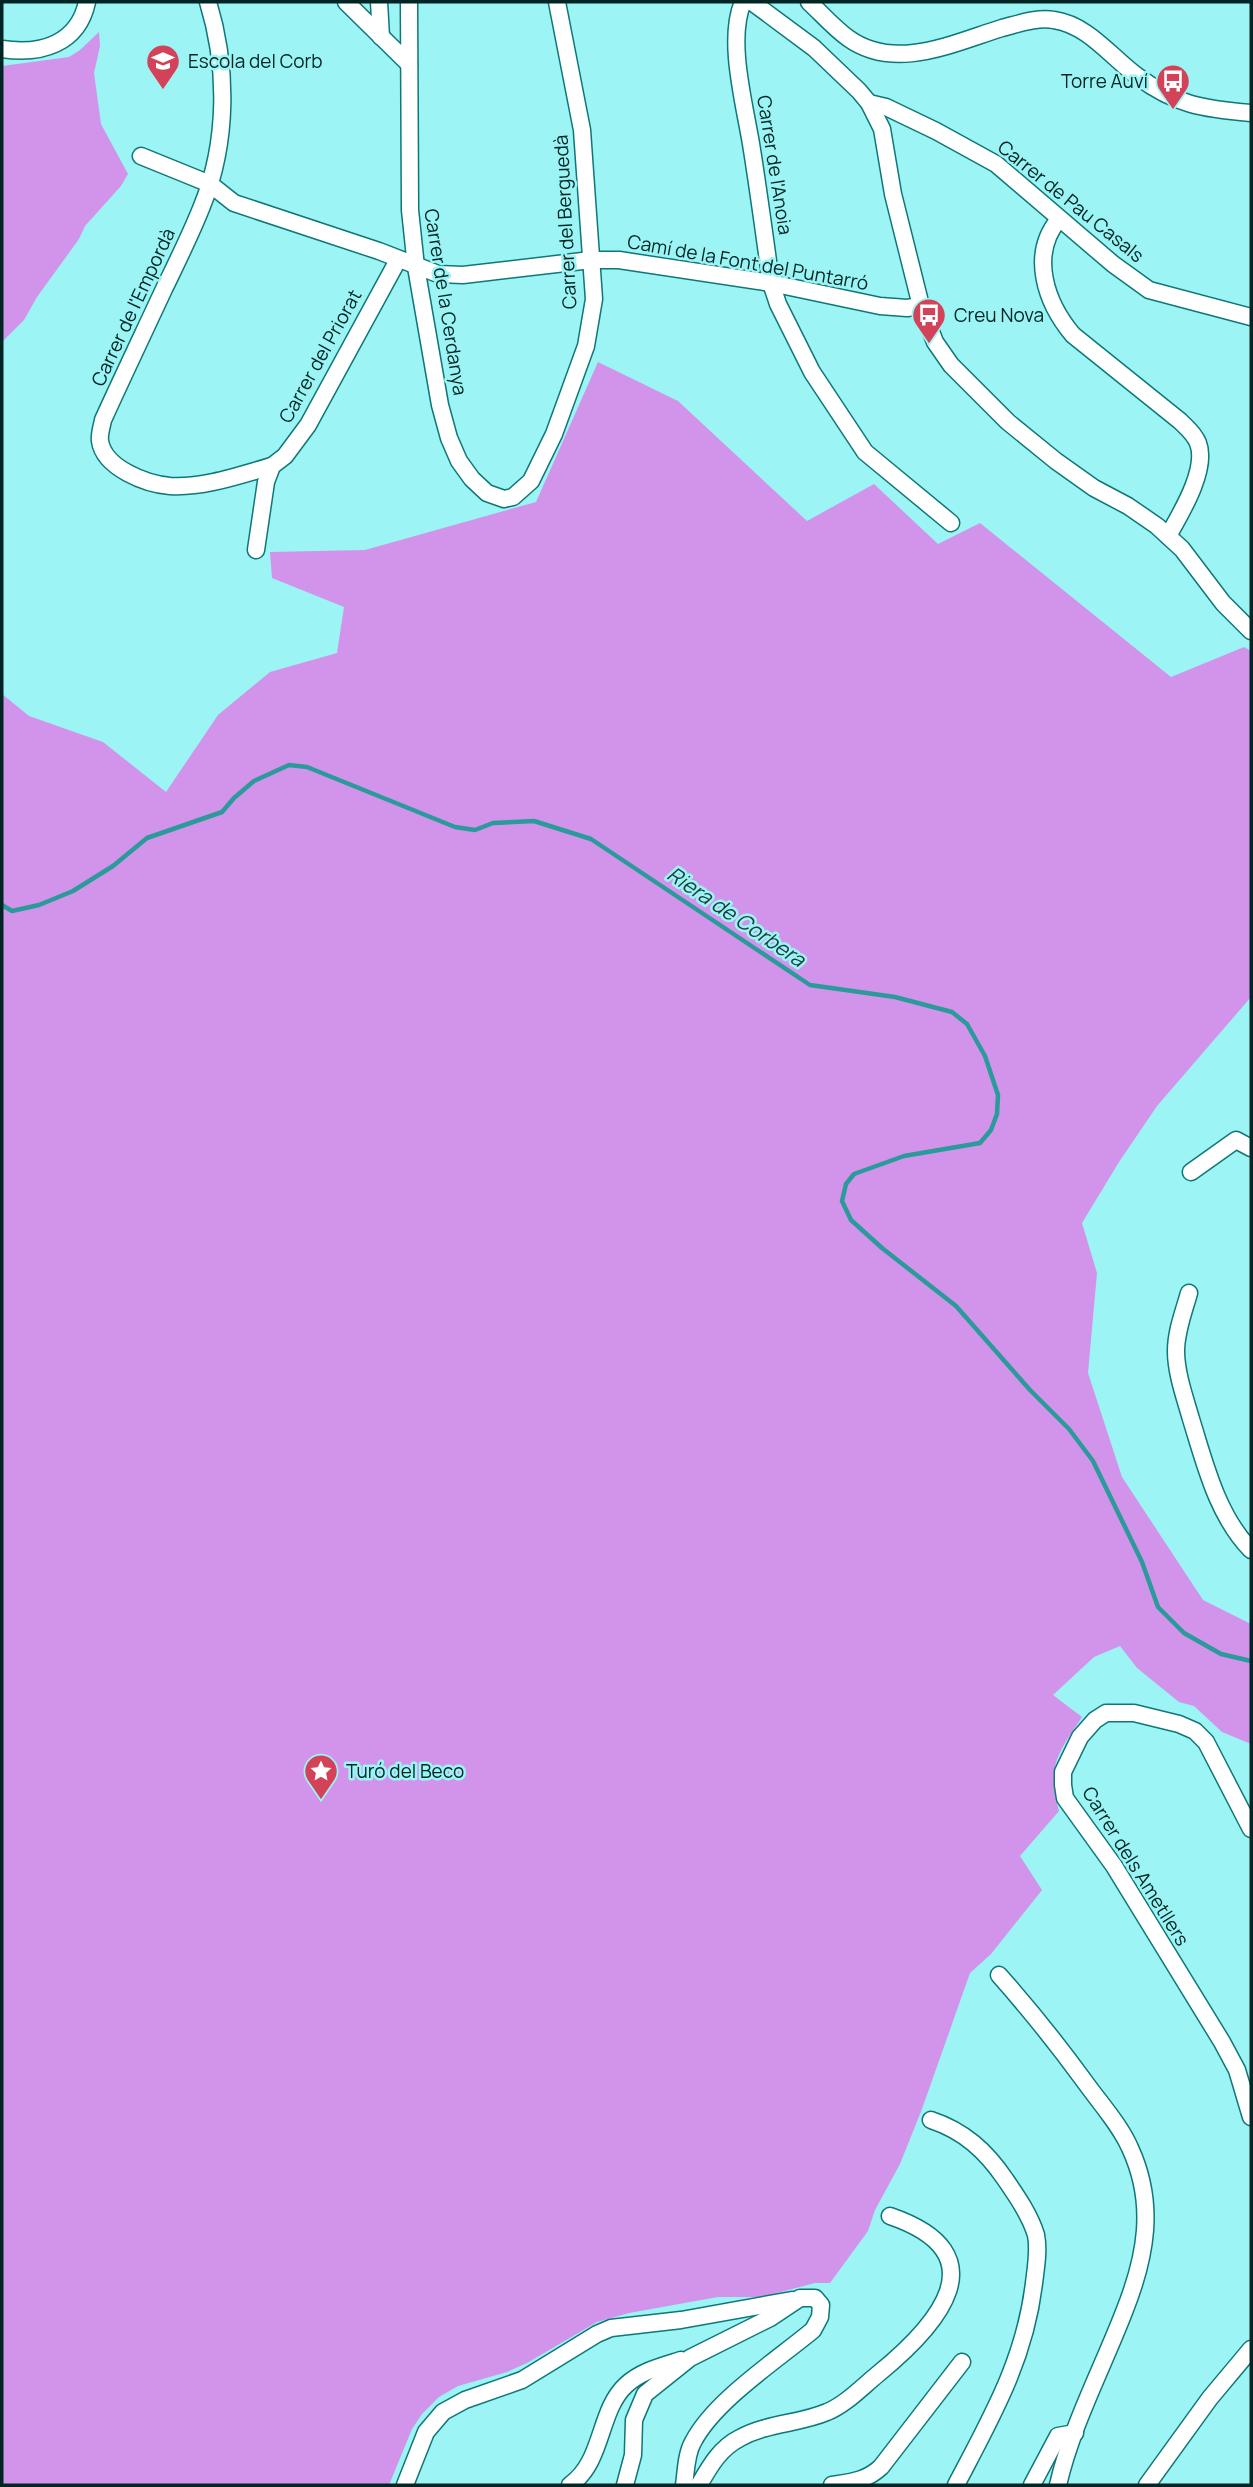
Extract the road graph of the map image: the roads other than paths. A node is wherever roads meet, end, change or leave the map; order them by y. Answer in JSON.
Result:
{"nodes":[{"id":1,"x":87,"y":2,"type":"edge"},
{"id":2,"x":208,"y":2,"type":"edge"},
{"id":3,"x":346,"y":2,"type":"edge"},
{"id":4,"x":379,"y":2,"type":"edge"},
{"id":5,"x":409,"y":2,"type":"edge"},
{"id":6,"x":557,"y":2,"type":"edge"},
{"id":7,"x":743,"y":2,"type":"edge"},
{"id":8,"x":752,"y":2,"type":"edge"},
{"id":9,"x":809,"y":2,"type":"edge"},
{"id":10,"x":381,"y":37,"type":"junction"},
{"id":11,"x":2,"y":49,"type":"edge"},
{"id":12,"x":409,"y":64,"type":"junction"},
{"id":13,"x":869,"y":103,"type":"junction"},
{"id":14,"x":1251,"y":113,"type":"edge"},
{"id":15,"x":141,"y":156,"type":"dead end"},
{"id":16,"x":210,"y":184,"type":"junction"},
{"id":17,"x":1059,"y":219,"type":"junction"},
{"id":18,"x":398,"y":260,"type":"junction"},
{"id":19,"x":591,"y":260,"type":"junction"},
{"id":20,"x":416,"y":267,"type":"junction"},
{"id":21,"x":771,"y":283,"type":"junction"},
{"id":22,"x":921,"y":306,"type":"junction"},
{"id":23,"x":1251,"y":317,"type":"edge"},
{"id":24,"x":272,"y":467,"type":"junction"},
{"id":25,"x":504,"y":499,"type":"joint"},
{"id":26,"x":951,"y":523,"type":"dead end"},
{"id":27,"x":1168,"y":536,"type":"junction"},
{"id":28,"x":256,"y":550,"type":"dead end"},
{"id":29,"x":1251,"y":631,"type":"edge"},
{"id":30,"x":1251,"y":1148,"type":"edge"},
{"id":31,"x":1191,"y":1172,"type":"dead end"},
{"id":32,"x":1189,"y":1293,"type":"dead end"},
{"id":33,"x":1251,"y":1550,"type":"edge"},
{"id":34,"x":1251,"y":1829,"type":"edge"},
{"id":35,"x":999,"y":1975,"type":"dead end"},
{"id":36,"x":1251,"y":2117,"type":"edge"},
{"id":37,"x":932,"y":2120,"type":"dead end"},
{"id":38,"x":890,"y":2216,"type":"dead end"},
{"id":39,"x":800,"y":2298,"type":"junction"},
{"id":40,"x":1251,"y":2349,"type":"edge"},
{"id":41,"x":690,"y":2358,"type":"junction"},
{"id":42,"x":962,"y":2362,"type":"dead end"},
{"id":43,"x":1075,"y":2433,"type":"junction"},
{"id":44,"x":405,"y":2485,"type":"edge"},
{"id":45,"x":570,"y":2485,"type":"edge"},
{"id":46,"x":625,"y":2485,"type":"edge"},
{"id":47,"x":684,"y":2485,"type":"edge"},
{"id":48,"x":699,"y":2485,"type":"edge"},
{"id":49,"x":832,"y":2485,"type":"edge"},
{"id":50,"x":956,"y":2485,"type":"edge"},
{"id":51,"x":1032,"y":2485,"type":"edge"},
{"id":52,"x":1058,"y":2485,"type":"edge"},
{"id":53,"x":1147,"y":2485,"type":"edge"}],
"edges":[{"from":1,"to":11,"type":"street"},
{"from":2,"to":16,"type":"street","name":"Carrer de l'Empordà"},
{"from":3,"to":10,"type":"street"},
{"from":4,"to":10,"type":"street"},
{"from":5,"to":12,"type":"street","name":"Carrer de la Cerdanya"},
{"from":6,"to":19,"type":"street","name":"Carrer del Berguedà"},
{"from":7,"to":21,"type":"street","name":"Carrer de l'Anoia"},
{"from":8,"to":13,"type":"street"},
{"from":9,"to":14,"type":"street"},
{"from":10,"to":12,"type":"street"},
{"from":12,"to":20,"type":"street","name":"Carrer de la Cerdanya"},
{"from":13,"to":17,"type":"street","name":"Carrer de Pau Casals"},
{"from":13,"to":22,"type":"street"},
{"from":15,"to":16,"type":"street","name":"Camí de la Font del Puntarró"},
{"from":16,"to":18,"type":"street","name":"Camí de la Font del Puntarró"},
{"from":16,"to":24,"type":"street","name":"Carrer de l'Empordà"},
{"from":17,"to":23,"type":"street","name":"Carrer de Pau Casals"},
{"from":17,"to":27,"type":"street"},
{"from":18,"to":20,"type":"street","name":"Camí de la Font del Puntarró"},
{"from":18,"to":24,"type":"street","name":"Carrer del Priorat"},
{"from":19,"to":20,"type":"street","name":"Camí de la Font del Puntarró"},
{"from":19,"to":21,"type":"street","name":"Camí de la Font del Puntarró"},
{"from":19,"to":25,"type":"street","name":"Carrer del Berguedà"},
{"from":20,"to":25,"type":"street","name":"Carrer de la Cerdanya"},
{"from":21,"to":22,"type":"street","name":"Camí de la Font del Puntarró"},
{"from":21,"to":26,"type":"street","name":"Carrer de l'Anoia"},
{"from":22,"to":27,"type":"street"},
{"from":24,"to":28,"type":"street","name":"Carrer del Priorat"},
{"from":27,"to":29,"type":"street"},
{"from":30,"to":31,"type":"street"},
{"from":32,"to":33,"type":"street"},
{"from":34,"to":36,"type":"street","name":"Carrer dels Ametllers"},
{"from":35,"to":43,"type":"street"},
{"from":37,"to":50,"type":"street"},
{"from":38,"to":48,"type":"street"},
{"from":39,"to":41,"type":"street"},
{"from":39,"to":44,"type":"street"},
{"from":39,"to":47,"type":"street"},
{"from":40,"to":53,"type":"street"},
{"from":41,"to":45,"type":"street"},
{"from":41,"to":46,"type":"street"},
{"from":42,"to":49,"type":"street"},
{"from":43,"to":51,"type":"street"},
{"from":43,"to":52,"type":"street"}]}
